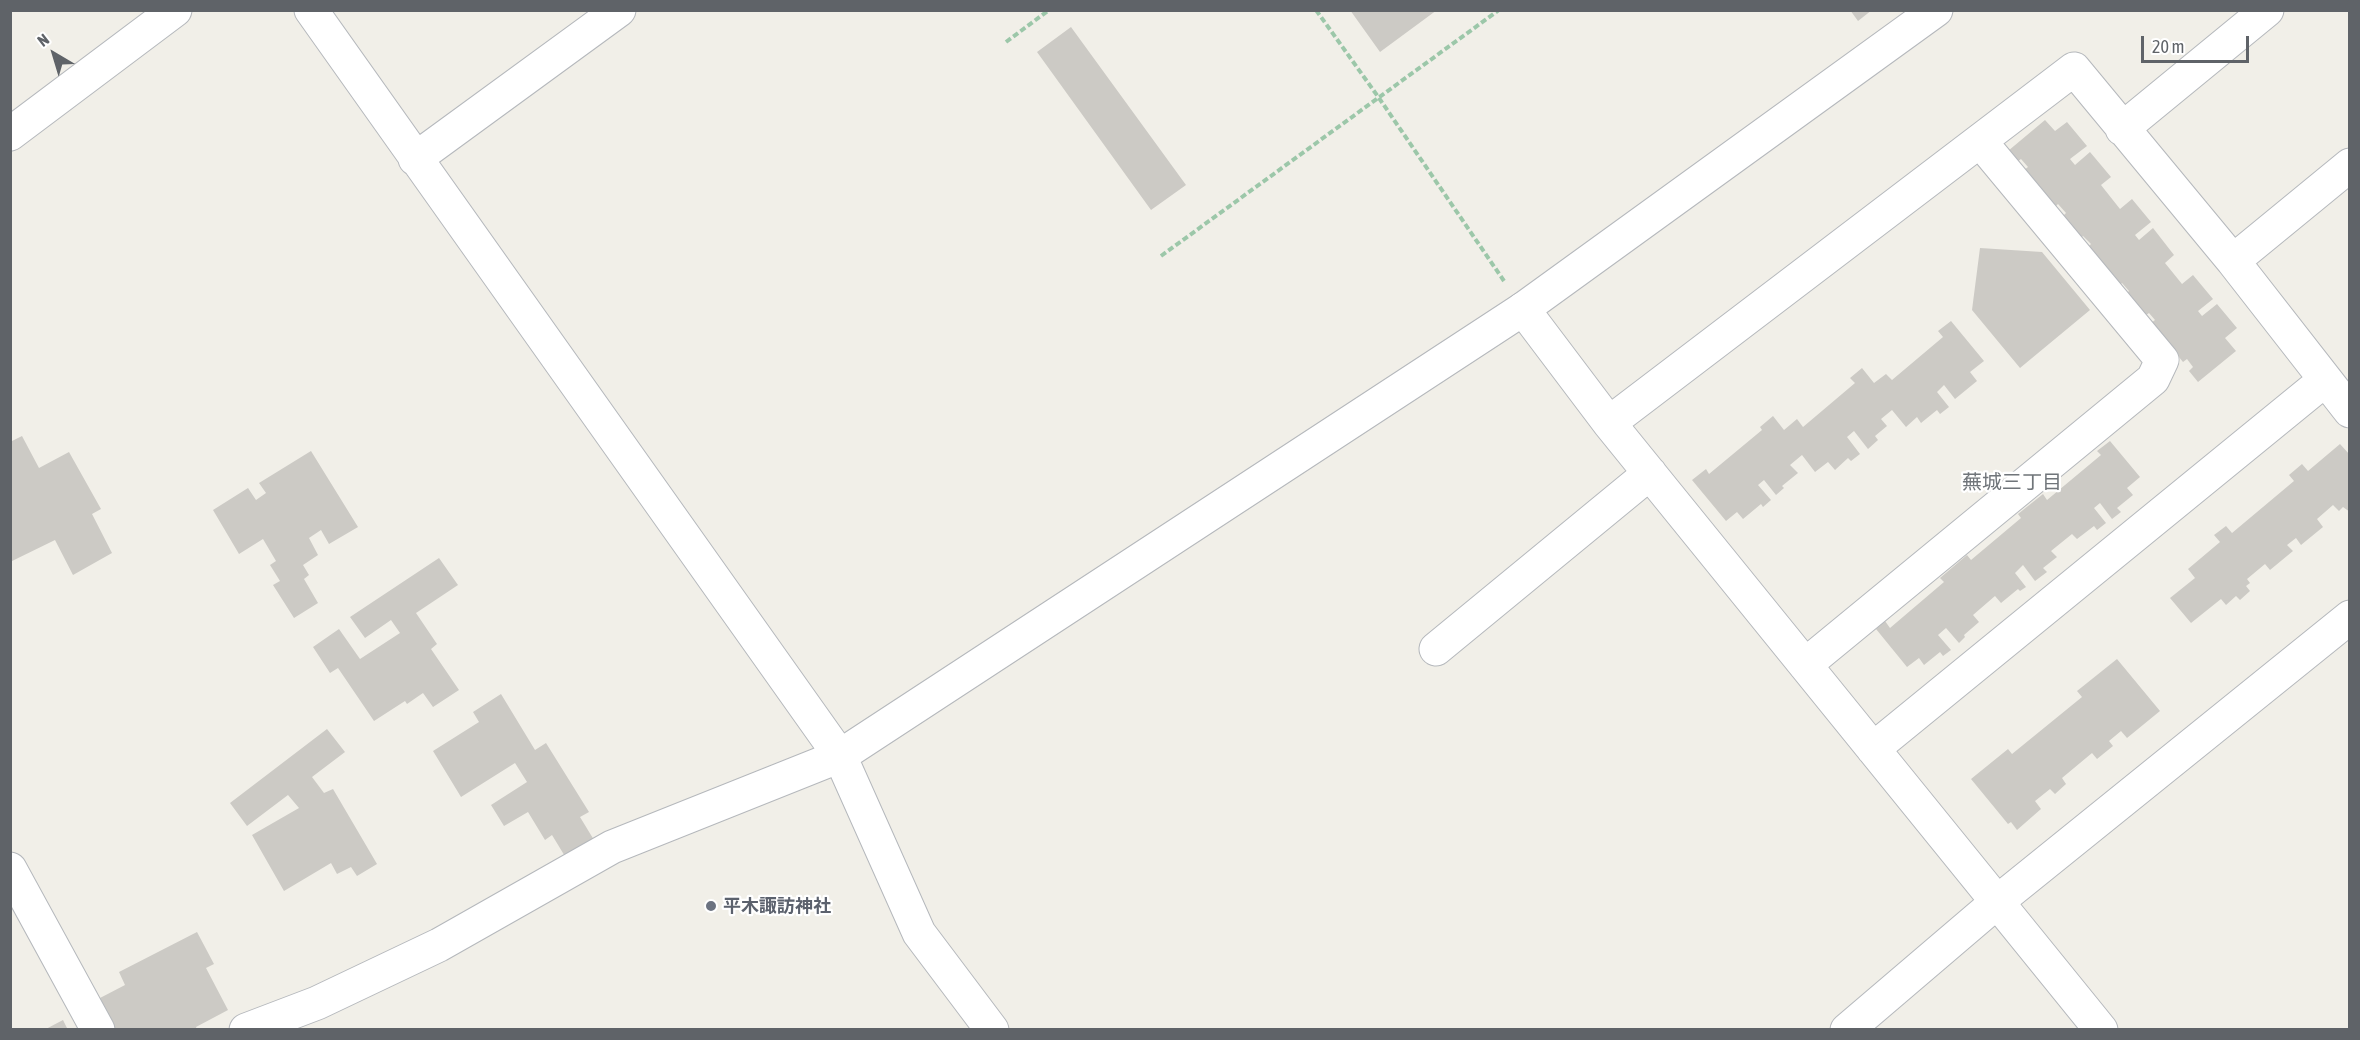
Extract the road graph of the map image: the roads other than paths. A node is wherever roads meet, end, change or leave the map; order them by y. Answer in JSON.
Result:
{"nodes":[{"id":1,"x":175,"y":10,"type":"edge"},
{"id":2,"x":311,"y":10,"type":"edge"},
{"id":3,"x":619,"y":10,"type":"edge"},
{"id":4,"x":1936,"y":10,"type":"edge"},
{"id":5,"x":2267,"y":10,"type":"edge"},
{"id":6,"x":2122,"y":129,"type":"junction"},
{"id":7,"x":10,"y":134,"type":"edge"},
{"id":8,"x":1980,"y":141,"type":"junction"},
{"id":9,"x":415,"y":159,"type":"junction"},
{"id":10,"x":2349,"y":165,"type":"edge"},
{"id":11,"x":2233,"y":261,"type":"junction"},
{"id":12,"x":1523,"y":309,"type":"junction"},
{"id":13,"x":2341,"y":396,"type":"edge"},
{"id":14,"x":1609,"y":423,"type":"junction"},
{"id":15,"x":1650,"y":473,"type":"junction"},
{"id":16,"x":2349,"y":616,"type":"edge"},
{"id":17,"x":1436,"y":649,"type":"dead end"},
{"id":18,"x":1805,"y":665,"type":"junction"},
{"id":19,"x":1873,"y":749,"type":"junction"},
{"id":20,"x":840,"y":756,"type":"junction"},
{"id":21,"x":10,"y":869,"type":"edge"},
{"id":22,"x":1997,"y":902,"type":"junction"},
{"id":23,"x":98,"y":1029,"type":"edge"},
{"id":24,"x":246,"y":1029,"type":"edge"},
{"id":25,"x":992,"y":1029,"type":"edge"},
{"id":26,"x":1847,"y":1029,"type":"edge"},
{"id":27,"x":2101,"y":1029,"type":"edge"}],
"edges":[{"from":1,"to":7,"type":"street"},
{"from":2,"to":9,"type":"street"},
{"from":3,"to":9,"type":"street"},
{"from":4,"to":12,"type":"street"},
{"from":5,"to":6,"type":"street"},
{"from":6,"to":8,"type":"street"},
{"from":6,"to":11,"type":"street"},
{"from":8,"to":14,"type":"street"},
{"from":8,"to":18,"type":"street"},
{"from":9,"to":20,"type":"street"},
{"from":10,"to":11,"type":"street"},
{"from":11,"to":13,"type":"street"},
{"from":12,"to":14,"type":"street"},
{"from":12,"to":20,"type":"street"},
{"from":13,"to":19,"type":"street"},
{"from":14,"to":15,"type":"street"},
{"from":15,"to":17,"type":"street"},
{"from":15,"to":18,"type":"street"},
{"from":16,"to":22,"type":"street"},
{"from":18,"to":19,"type":"street"},
{"from":19,"to":22,"type":"street"},
{"from":20,"to":24,"type":"street"},
{"from":20,"to":25,"type":"street"},
{"from":21,"to":23,"type":"street"},
{"from":22,"to":26,"type":"street"},
{"from":22,"to":27,"type":"street"}]}
